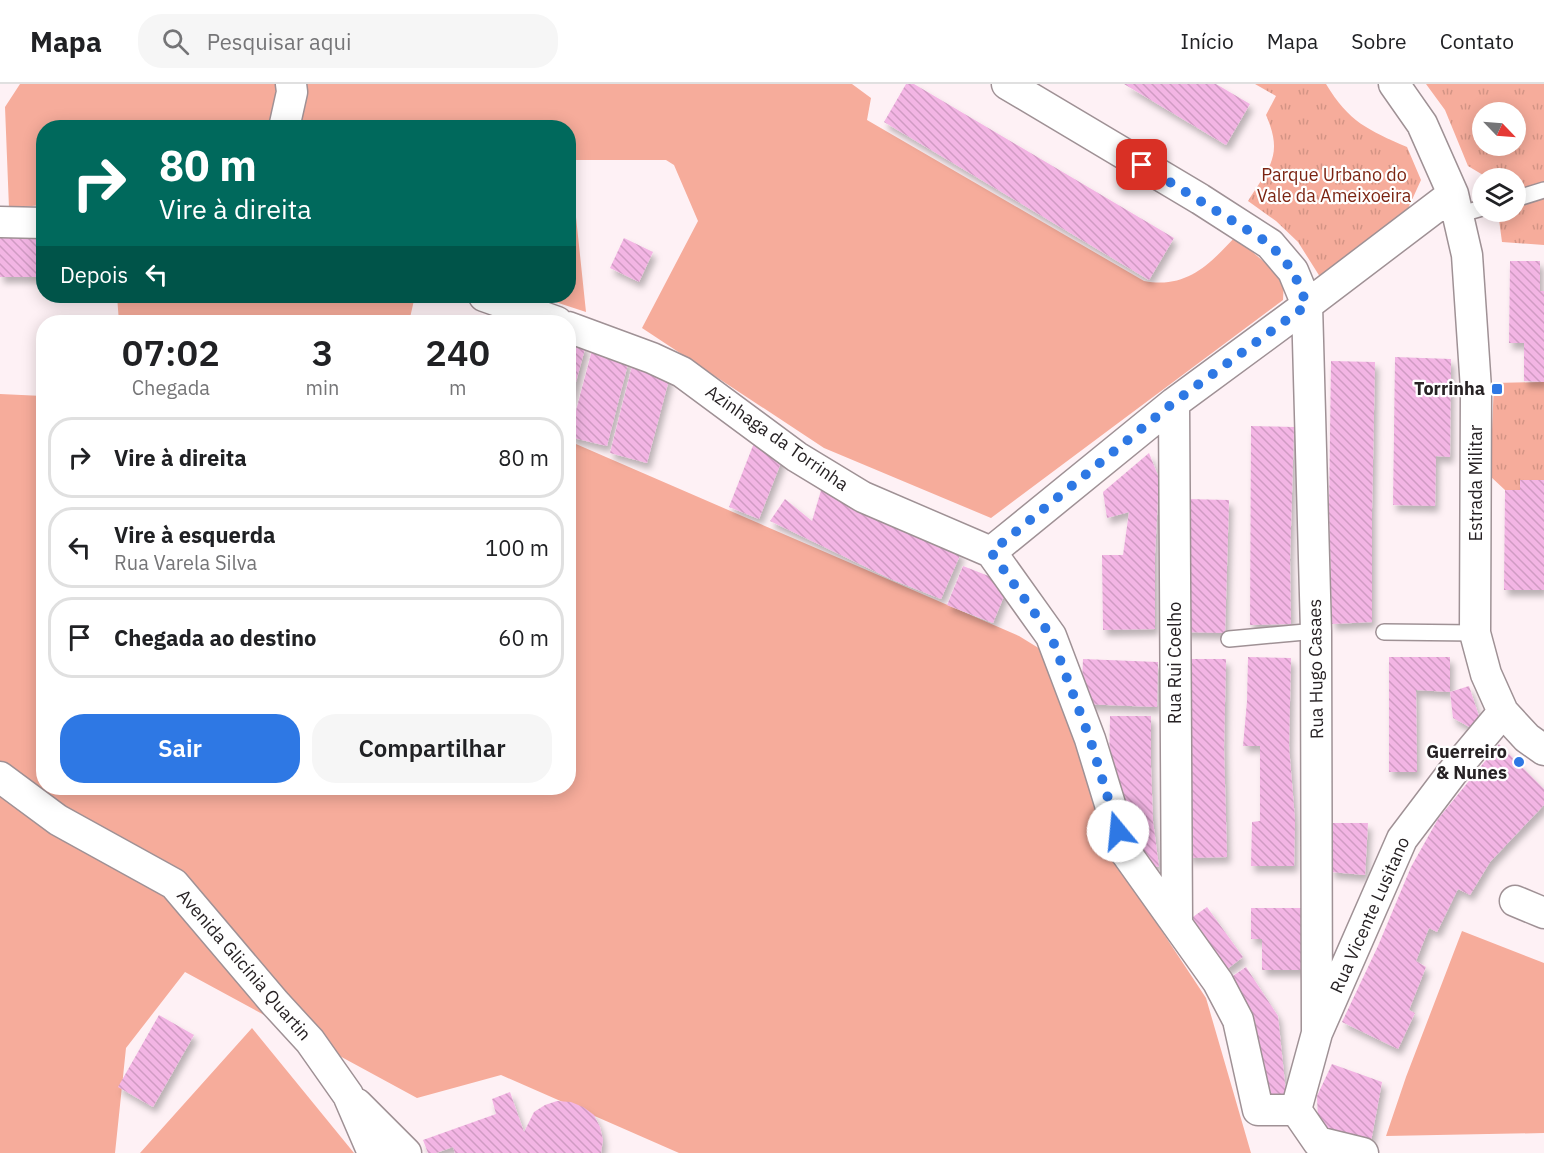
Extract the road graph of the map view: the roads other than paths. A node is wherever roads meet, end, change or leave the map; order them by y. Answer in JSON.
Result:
{"nodes":[{"id":1,"x":291,"y":84,"type":"edge"},
{"id":2,"x":1007,"y":84,"type":"edge"},
{"id":3,"x":1394,"y":84,"type":"edge"},
{"id":4,"x":286,"y":120,"type":"edge"},
{"id":5,"x":1544,"y":190,"type":"edge"},
{"id":6,"x":1526,"y":196,"type":"edge"},
{"id":7,"x":1464,"y":206,"type":"edge"},
{"id":8,"x":0,"y":222,"type":"edge"},
{"id":9,"x":36,"y":223,"type":"edge"},
{"id":10,"x":504,"y":303,"type":"edge"},
{"id":11,"x":1307,"y":305,"type":"junction"},
{"id":12,"x":537,"y":315,"type":"edge"},
{"id":13,"x":576,"y":330,"type":"edge"},
{"id":14,"x":1173,"y":403,"type":"junction"},
{"id":15,"x":991,"y":552,"type":"junction"},
{"id":16,"x":1316,"y":631,"type":"junction"},
{"id":17,"x":1384,"y":632,"type":"dead end"},
{"id":18,"x":1475,"y":633,"type":"junction"},
{"id":19,"x":1229,"y":639,"type":"dead end"},
{"id":20,"x":1503,"y":712,"type":"junction"},
{"id":21,"x":1544,"y":750,"type":"edge"},
{"id":22,"x":0,"y":777,"type":"edge"},
{"id":23,"x":1515,"y":901,"type":"dead end"},
{"id":24,"x":1544,"y":913,"type":"edge"},
{"id":25,"x":1177,"y":922,"type":"junction"},
{"id":26,"x":1317,"y":1033,"type":"junction"},
{"id":27,"x":348,"y":1095,"type":"junction"},
{"id":28,"x":1296,"y":1110,"type":"junction"},
{"id":29,"x":373,"y":1153,"type":"edge"},
{"id":30,"x":406,"y":1153,"type":"edge"},
{"id":31,"x":1362,"y":1153,"type":"edge"}],
"edges":[{"from":1,"to":4,"type":"street"},
{"from":2,"to":11,"type":"street"},
{"from":3,"to":7,"type":"street","name":"Estrada Militar"},
{"from":5,"to":6,"type":"lane"},
{"from":7,"to":11,"type":"street"},
{"from":7,"to":18,"type":"street","name":"Estrada Militar"},
{"from":8,"to":9,"type":"street"},
{"from":10,"to":12,"type":"street"},
{"from":11,"to":14,"type":"street"},
{"from":11,"to":16,"type":"street","name":"Rua Hugo Casaes"},
{"from":13,"to":15,"type":"street","name":"Azinhaga da Torrinha"},
{"from":14,"to":15,"type":"street"},
{"from":14,"to":25,"type":"street","name":"Rua Rui Coelho"},
{"from":15,"to":25,"type":"street"},
{"from":16,"to":19,"type":"lane"},
{"from":16,"to":26,"type":"street","name":"Rua Hugo Casaes"},
{"from":17,"to":18,"type":"lane"},
{"from":18,"to":20,"type":"street","name":"Estrada Militar"},
{"from":20,"to":21,"type":"street","name":"Estrada Militar"},
{"from":20,"to":26,"type":"street","name":"Rua Vicente Lusitano"},
{"from":22,"to":27,"type":"street","name":"Avenida Glicínia Quartin"},
{"from":23,"to":24,"type":"street"},
{"from":25,"to":28,"type":"street"},
{"from":26,"to":28,"type":"street","name":"Rua Vicente Lusitano"},
{"from":27,"to":29,"type":"street","name":"Avenida Glicínia Quartin"},
{"from":27,"to":30,"type":"street","name":"Avenida Glicínia Quartin"},
{"from":28,"to":31,"type":"street"}]}
